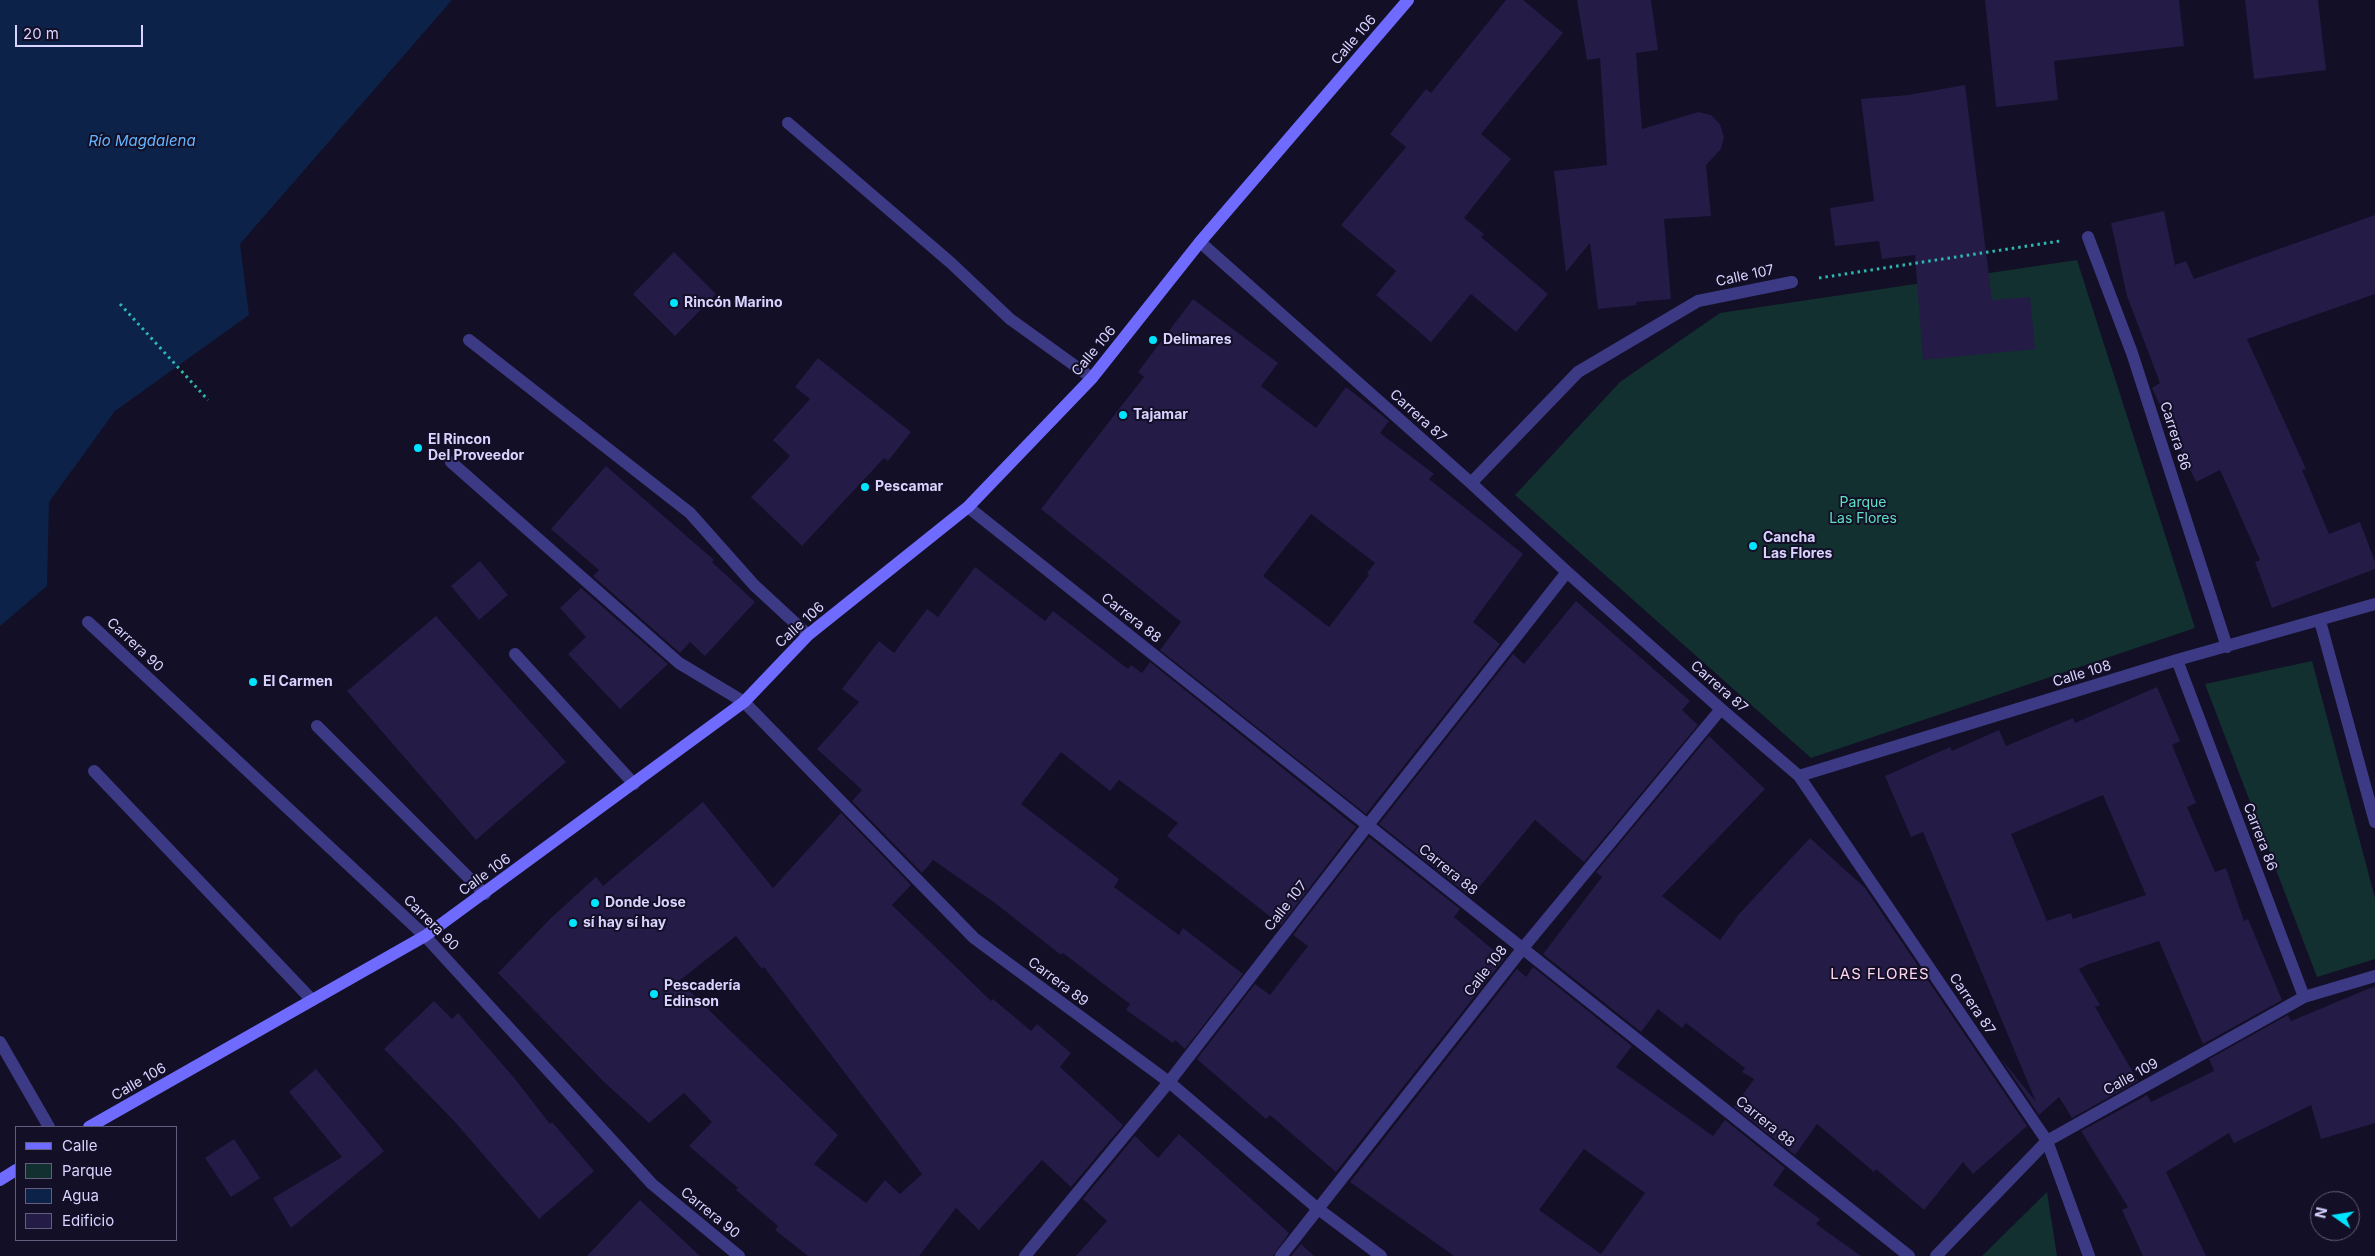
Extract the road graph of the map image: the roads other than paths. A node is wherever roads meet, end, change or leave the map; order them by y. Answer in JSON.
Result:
{"nodes":[{"id":1,"x":1408,"y":0,"type":"edge"},
{"id":2,"x":788,"y":123,"type":"dead end"},
{"id":3,"x":2088,"y":237,"type":"road end"},
{"id":4,"x":1200,"y":242,"type":"junction"},
{"id":5,"x":1792,"y":282,"type":"road end"},
{"id":6,"x":469,"y":340,"type":"dead end"},
{"id":7,"x":1092,"y":378,"type":"junction"},
{"id":8,"x":451,"y":462,"type":"dead end"},
{"id":9,"x":1471,"y":483,"type":"junction"},
{"id":10,"x":968,"y":508,"type":"junction"},
{"id":11,"x":1567,"y":572,"type":"junction"},
{"id":12,"x":2375,"y":604,"type":"edge"},
{"id":13,"x":2320,"y":621,"type":"junction"},
{"id":14,"x":88,"y":622,"type":"dead end"},
{"id":15,"x":808,"y":635,"type":"junction"},
{"id":16,"x":2227,"y":647,"type":"junction"},
{"id":17,"x":515,"y":654,"type":"dead end"},
{"id":18,"x":2177,"y":660,"type":"junction"},
{"id":19,"x":744,"y":702,"type":"junction"},
{"id":20,"x":1720,"y":709,"type":"junction"},
{"id":21,"x":317,"y":726,"type":"dead end"},
{"id":22,"x":94,"y":771,"type":"dead end"},
{"id":23,"x":1799,"y":776,"type":"junction"},
{"id":24,"x":634,"y":784,"type":"junction"},
{"id":25,"x":2375,"y":822,"type":"edge"},
{"id":26,"x":1368,"y":825,"type":"junction"},
{"id":27,"x":485,"y":894,"type":"junction"},
{"id":28,"x":425,"y":936,"type":"junction"},
{"id":29,"x":1523,"y":948,"type":"junction"},
{"id":30,"x":2375,"y":976,"type":"edge"},
{"id":31,"x":2304,"y":997,"type":"junction"},
{"id":32,"x":312,"y":1000,"type":"junction"},
{"id":33,"x":0,"y":1042,"type":"edge"},
{"id":34,"x":1169,"y":1082,"type":"junction"},
{"id":35,"x":48,"y":1126,"type":"edge"},
{"id":36,"x":91,"y":1126,"type":"edge"},
{"id":37,"x":2048,"y":1141,"type":"junction"},
{"id":38,"x":15,"y":1171,"type":"edge"},
{"id":39,"x":0,"y":1180,"type":"edge"},
{"id":40,"x":1318,"y":1208,"type":"junction"},
{"id":41,"x":739,"y":1256,"type":"edge"},
{"id":42,"x":1025,"y":1256,"type":"edge"},
{"id":43,"x":1281,"y":1256,"type":"edge"},
{"id":44,"x":1381,"y":1256,"type":"edge"},
{"id":45,"x":1909,"y":1256,"type":"edge"},
{"id":46,"x":1936,"y":1256,"type":"edge"},
{"id":47,"x":2090,"y":1256,"type":"edge"}],
"edges":[{"from":1,"to":4,"type":"street","name":"Calle 106"},
{"from":2,"to":7,"type":"street"},
{"from":3,"to":16,"type":"street","name":"Carrera 86"},
{"from":4,"to":7,"type":"street","name":"Calle 106"},
{"from":4,"to":9,"type":"street","name":"Carrera 87"},
{"from":5,"to":9,"type":"street","name":"Calle 107"},
{"from":6,"to":15,"type":"street"},
{"from":7,"to":10,"type":"street","name":"Calle 106"},
{"from":8,"to":19,"type":"street","name":"Carrera 89"},
{"from":9,"to":11,"type":"street","name":"Carrera 87"},
{"from":10,"to":15,"type":"street","name":"Calle 106"},
{"from":10,"to":26,"type":"street","name":"Carrera 88"},
{"from":11,"to":20,"type":"street","name":"Carrera 87"},
{"from":11,"to":26,"type":"street","name":"Calle 107"},
{"from":12,"to":13,"type":"street","name":"Calle 108"},
{"from":13,"to":16,"type":"street","name":"Calle 108"},
{"from":13,"to":25,"type":"street"},
{"from":14,"to":28,"type":"street","name":"Carrera 90"},
{"from":15,"to":19,"type":"street","name":"Calle 106"},
{"from":16,"to":18,"type":"street","name":"Calle 108"},
{"from":17,"to":24,"type":"street"},
{"from":18,"to":23,"type":"street","name":"Calle 108"},
{"from":18,"to":31,"type":"street","name":"Carrera 86"},
{"from":19,"to":24,"type":"street","name":"Calle 106"},
{"from":19,"to":34,"type":"street","name":"Carrera 89"},
{"from":20,"to":23,"type":"street","name":"Carrera 87"},
{"from":20,"to":29,"type":"street","name":"Calle 108"},
{"from":21,"to":27,"type":"street"},
{"from":22,"to":32,"type":"street"},
{"from":23,"to":37,"type":"street","name":"Carrera 87"},
{"from":24,"to":27,"type":"street","name":"Calle 106"},
{"from":26,"to":29,"type":"street","name":"Carrera 88"},
{"from":26,"to":34,"type":"street","name":"Calle 107"},
{"from":27,"to":28,"type":"street","name":"Calle 106"},
{"from":28,"to":32,"type":"street","name":"Calle 106"},
{"from":28,"to":41,"type":"street","name":"Carrera 90"},
{"from":29,"to":40,"type":"street","name":"Calle 108"},
{"from":29,"to":45,"type":"street","name":"Carrera 88"},
{"from":30,"to":31,"type":"street","name":"Calle 109"},
{"from":31,"to":37,"type":"street","name":"Calle 109"},
{"from":32,"to":36,"type":"street","name":"Calle 106"},
{"from":33,"to":35,"type":"street"},
{"from":34,"to":40,"type":"street","name":"Carrera 89"},
{"from":34,"to":42,"type":"street","name":"Calle 107"},
{"from":37,"to":46,"type":"street","name":"Calle 109"},
{"from":37,"to":47,"type":"street","name":"Carrera 87"},
{"from":38,"to":39,"type":"street"},
{"from":40,"to":43,"type":"street","name":"Calle 108"},
{"from":40,"to":44,"type":"street","name":"Carrera 89"}]}
